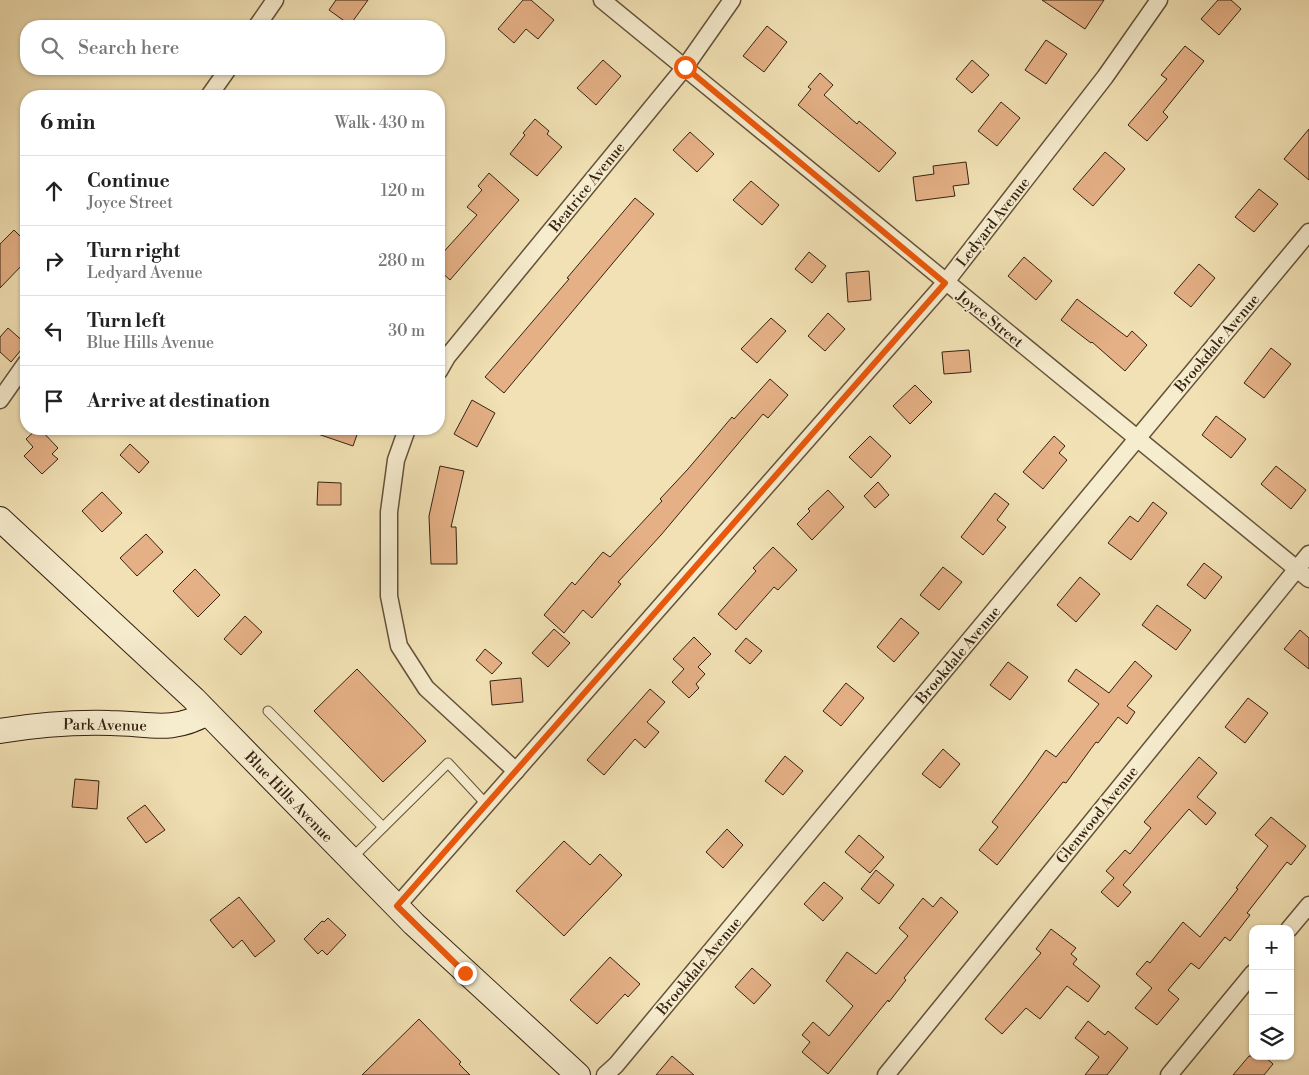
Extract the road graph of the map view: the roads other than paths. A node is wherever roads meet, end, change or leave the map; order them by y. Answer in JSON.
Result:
{"nodes":[{"id":1,"x":275,"y":0,"type":"edge"},
{"id":2,"x":602,"y":0,"type":"edge"},
{"id":3,"x":732,"y":0,"type":"edge"},
{"id":4,"x":1159,"y":0,"type":"edge"},
{"id":5,"x":261,"y":20,"type":"edge"},
{"id":6,"x":685,"y":67,"type":"junction"},
{"id":7,"x":224,"y":75,"type":"edge"},
{"id":8,"x":213,"y":90,"type":"edge"},
{"id":9,"x":1309,"y":232,"type":"edge"},
{"id":10,"x":945,"y":283,"type":"junction"},
{"id":11,"x":445,"y":360,"type":"edge"},
{"id":12,"x":20,"y":372,"type":"edge"},
{"id":13,"x":0,"y":400,"type":"edge"},
{"id":14,"x":405,"y":435,"type":"edge"},
{"id":15,"x":1138,"y":438,"type":"junction"},
{"id":16,"x":0,"y":519,"type":"edge"},
{"id":17,"x":1309,"y":554,"type":"edge"},
{"id":18,"x":1303,"y":574,"type":"edge"},
{"id":19,"x":268,"y":710,"type":"dead end"},
{"id":20,"x":207,"y":713,"type":"junction"},
{"id":21,"x":0,"y":731,"type":"edge"},
{"id":22,"x":516,"y":771,"type":"junction"},
{"id":23,"x":486,"y":804,"type":"junction"},
{"id":24,"x":382,"y":827,"type":"junction"},
{"id":25,"x":350,"y":860,"type":"junction"},
{"id":26,"x":1309,"y":905,"type":"edge"},
{"id":27,"x":397,"y":906,"type":"junction"},
{"id":28,"x":1292,"y":925,"type":"edge"},
{"id":29,"x":1249,"y":978,"type":"edge"},
{"id":30,"x":578,"y":1075,"type":"edge"},
{"id":31,"x":605,"y":1075,"type":"edge"},
{"id":32,"x":886,"y":1075,"type":"edge"},
{"id":33,"x":1169,"y":1075,"type":"edge"}],
"edges":[{"from":1,"to":5,"type":"street"},
{"from":2,"to":6,"type":"street","name":"Joyce Street"},
{"from":3,"to":6,"type":"street","name":"Beatrice Avenue"},
{"from":4,"to":10,"type":"street","name":"Ledyard Avenue"},
{"from":6,"to":10,"type":"street","name":"Joyce Street"},
{"from":6,"to":11,"type":"street","name":"Beatrice Avenue"},
{"from":7,"to":8,"type":"street"},
{"from":9,"to":15,"type":"street","name":"Brookdale Avenue"},
{"from":10,"to":15,"type":"street","name":"Joyce Street"},
{"from":10,"to":22,"type":"street","name":"Ledyard Avenue"},
{"from":12,"to":13,"type":"street"},
{"from":14,"to":22,"type":"street"},
{"from":15,"to":18,"type":"street","name":"Joyce Street"},
{"from":15,"to":31,"type":"street","name":"Brookdale Avenue"},
{"from":16,"to":20,"type":"main road","name":"Blue Hills Avenue"},
{"from":17,"to":18,"type":"street","name":"Glenwood Avenue"},
{"from":18,"to":32,"type":"street","name":"Glenwood Avenue"},
{"from":19,"to":24,"type":"lane"},
{"from":20,"to":21,"type":"main road","name":"Park Avenue"},
{"from":20,"to":25,"type":"main road","name":"Blue Hills Avenue"},
{"from":22,"to":23,"type":"street","name":"Ledyard Avenue"},
{"from":23,"to":24,"type":"lane"},
{"from":23,"to":27,"type":"street","name":"Ledyard Avenue"},
{"from":24,"to":25,"type":"lane"},
{"from":25,"to":27,"type":"main road","name":"Blue Hills Avenue"},
{"from":26,"to":28,"type":"street"},
{"from":27,"to":30,"type":"main road","name":"Blue Hills Avenue"},
{"from":29,"to":33,"type":"street"}]}
